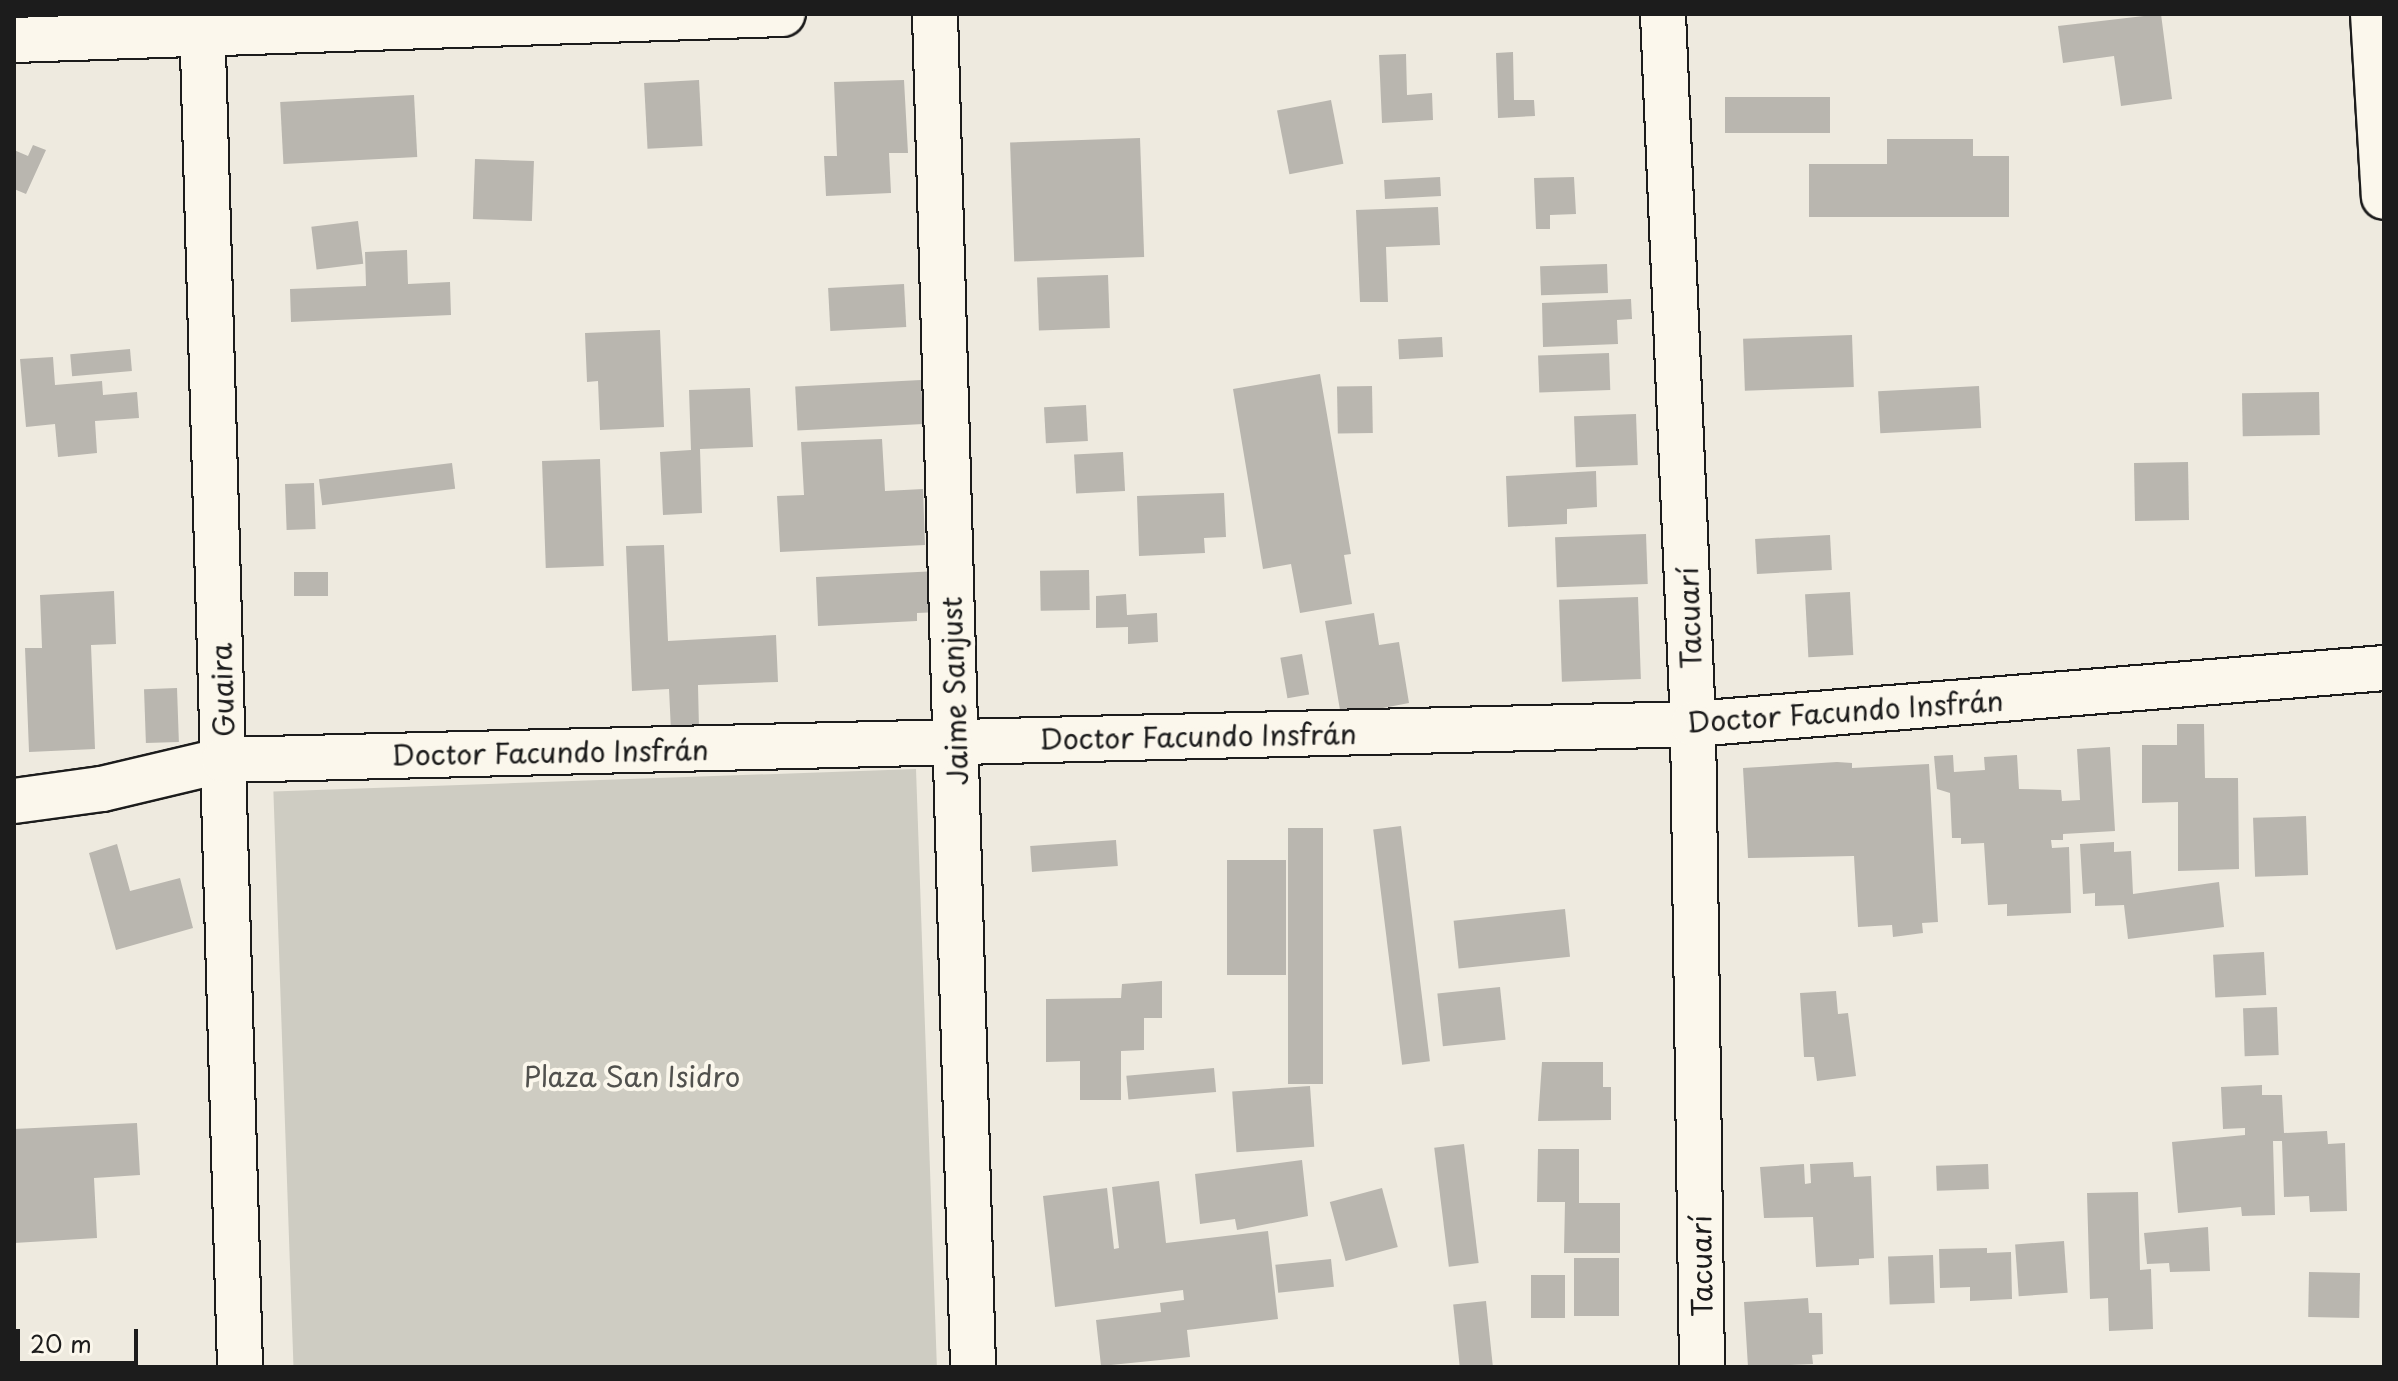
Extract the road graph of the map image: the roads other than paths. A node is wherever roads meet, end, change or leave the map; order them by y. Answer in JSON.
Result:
{"nodes":[{"id":1,"x":783,"y":14,"type":"edge"},
{"id":2,"x":935,"y":14,"type":"edge"},
{"id":3,"x":1663,"y":14,"type":"edge"},
{"id":4,"x":2373,"y":14,"type":"edge"},
{"id":5,"x":203,"y":26,"type":"edge"},
{"id":6,"x":14,"y":40,"type":"edge"},
{"id":7,"x":2384,"y":197,"type":"edge"},
{"id":8,"x":2384,"y":668,"type":"edge"},
{"id":9,"x":1693,"y":724,"type":"junction"},
{"id":10,"x":955,"y":742,"type":"junction"},
{"id":11,"x":224,"y":760,"type":"junction"},
{"id":12,"x":14,"y":801,"type":"edge"},
{"id":13,"x":240,"y":1367,"type":"edge"},
{"id":14,"x":973,"y":1367,"type":"edge"},
{"id":15,"x":1702,"y":1367,"type":"edge"}],
"edges":[{"from":1,"to":5,"type":"street"},
{"from":2,"to":10,"type":"street","name":"Jaime Sanjust"},
{"from":3,"to":9,"type":"street","name":"Tacuarí"},
{"from":4,"to":7,"type":"street"},
{"from":5,"to":6,"type":"street"},
{"from":5,"to":11,"type":"street","name":"Guaira"},
{"from":8,"to":9,"type":"street","name":"Doctor Facundo Insfrán"},
{"from":9,"to":10,"type":"street","name":"Doctor Facundo Insfrán"},
{"from":9,"to":15,"type":"street","name":"Tacuarí"},
{"from":10,"to":11,"type":"street","name":"Doctor Facundo Insfrán"},
{"from":10,"to":14,"type":"street","name":"Jaime Sanjust"},
{"from":11,"to":12,"type":"street","name":"Doctor Facundo Insfrán"},
{"from":11,"to":13,"type":"street","name":"Guaira"}]}
